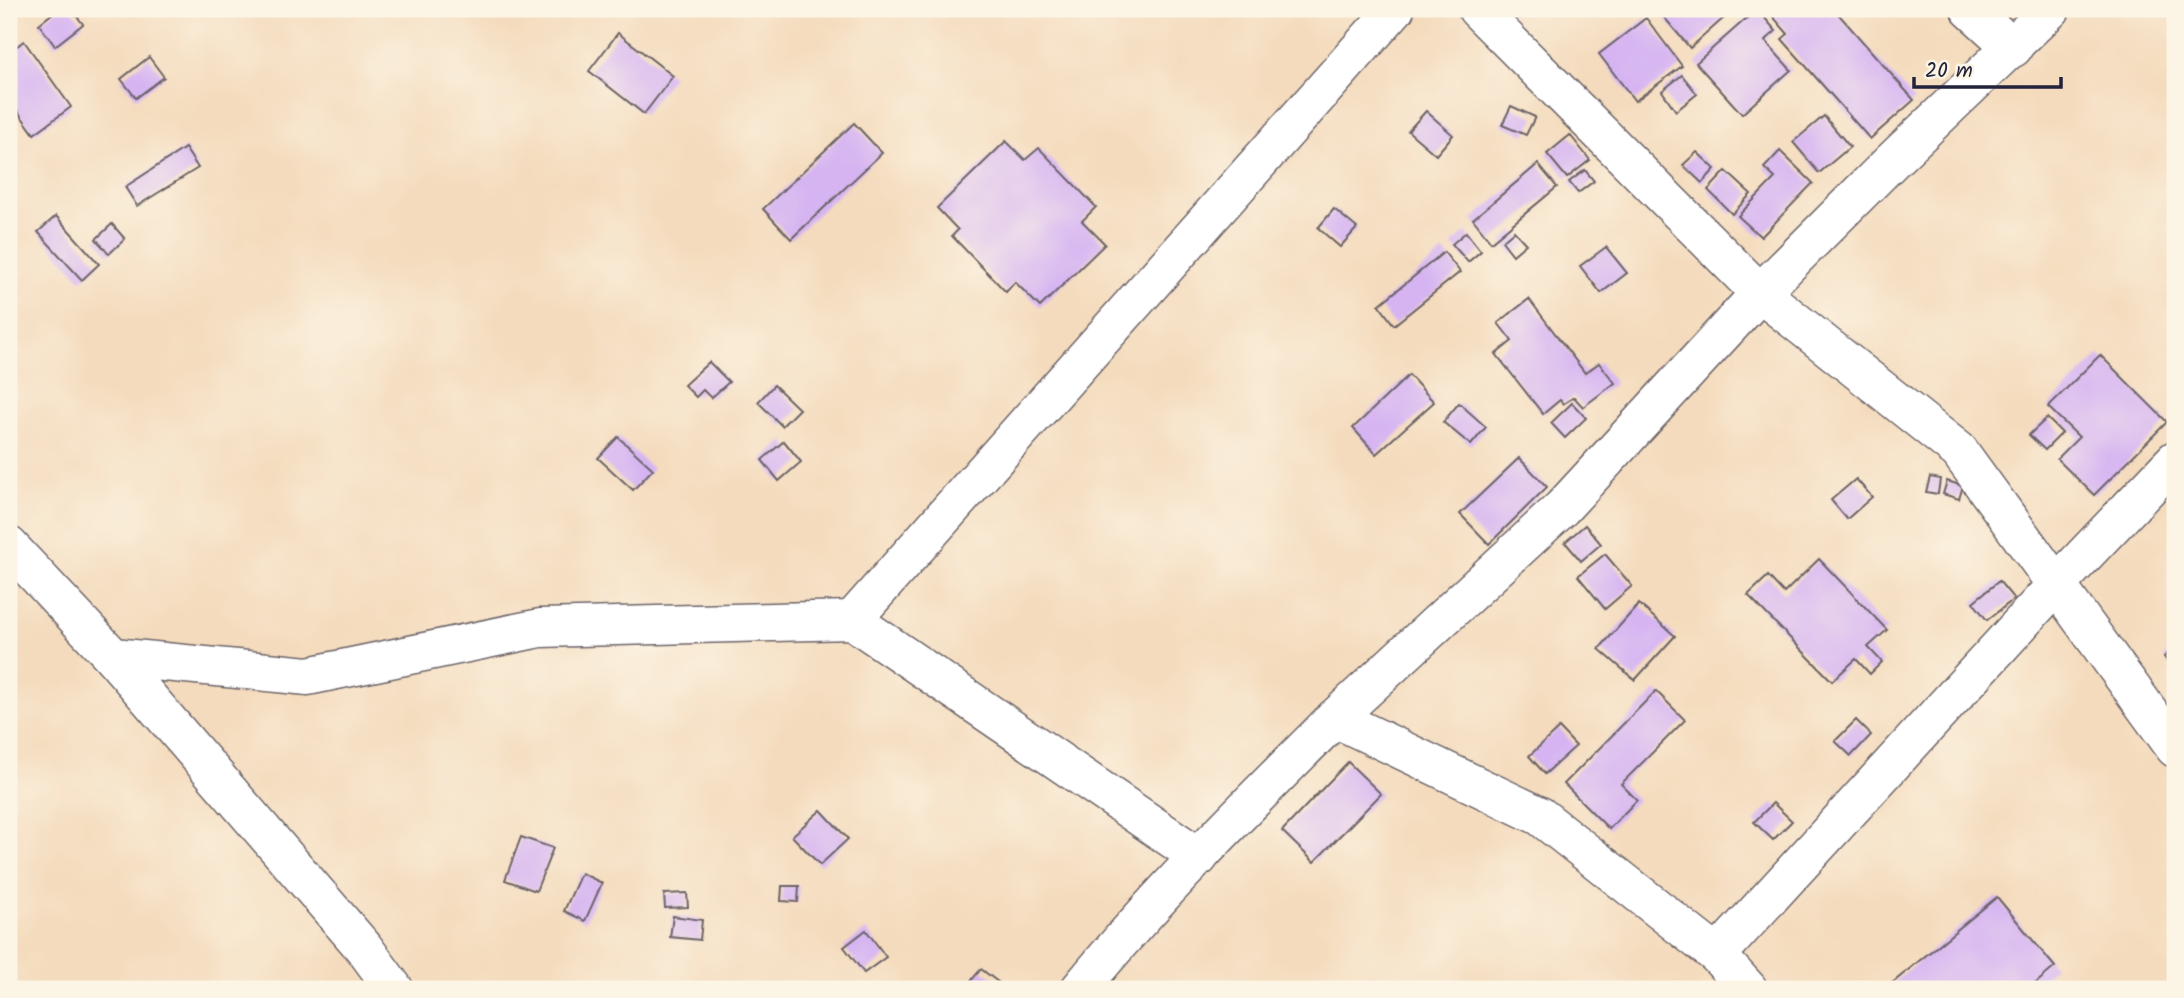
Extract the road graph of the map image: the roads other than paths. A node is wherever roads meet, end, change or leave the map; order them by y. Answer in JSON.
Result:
{"nodes":[{"id":1,"x":1395,"y":9,"type":"edge"},
{"id":2,"x":1477,"y":9,"type":"edge"},
{"id":3,"x":1970,"y":9,"type":"edge"},
{"id":4,"x":2051,"y":9,"type":"edge"},
{"id":5,"x":2012,"y":48,"type":"junction"},
{"id":6,"x":1760,"y":293,"type":"junction"},
{"id":7,"x":2175,"y":460,"type":"edge"},
{"id":8,"x":9,"y":546,"type":"edge"},
{"id":9,"x":2056,"y":585,"type":"junction"},
{"id":10,"x":852,"y":620,"type":"junction"},
{"id":11,"x":113,"y":657,"type":"junction"},
{"id":12,"x":1335,"y":718,"type":"junction"},
{"id":13,"x":2175,"y":748,"type":"edge"},
{"id":14,"x":1199,"y":857,"type":"junction"},
{"id":15,"x":1717,"y":955,"type":"junction"},
{"id":16,"x":394,"y":989,"type":"edge"},
{"id":17,"x":1080,"y":989,"type":"edge"},
{"id":18,"x":1748,"y":989,"type":"edge"}],
"edges":[{"from":1,"to":10,"type":"street"},
{"from":2,"to":6,"type":"street"},
{"from":3,"to":5,"type":"street"},
{"from":4,"to":5,"type":"street"},
{"from":5,"to":6,"type":"street"},
{"from":6,"to":9,"type":"street"},
{"from":6,"to":12,"type":"street"},
{"from":7,"to":9,"type":"street"},
{"from":8,"to":11,"type":"street"},
{"from":9,"to":13,"type":"street"},
{"from":9,"to":15,"type":"street"},
{"from":10,"to":11,"type":"street"},
{"from":10,"to":14,"type":"street"},
{"from":11,"to":16,"type":"street"},
{"from":12,"to":14,"type":"street"},
{"from":12,"to":15,"type":"street"},
{"from":14,"to":17,"type":"street"},
{"from":15,"to":18,"type":"street"}]}
